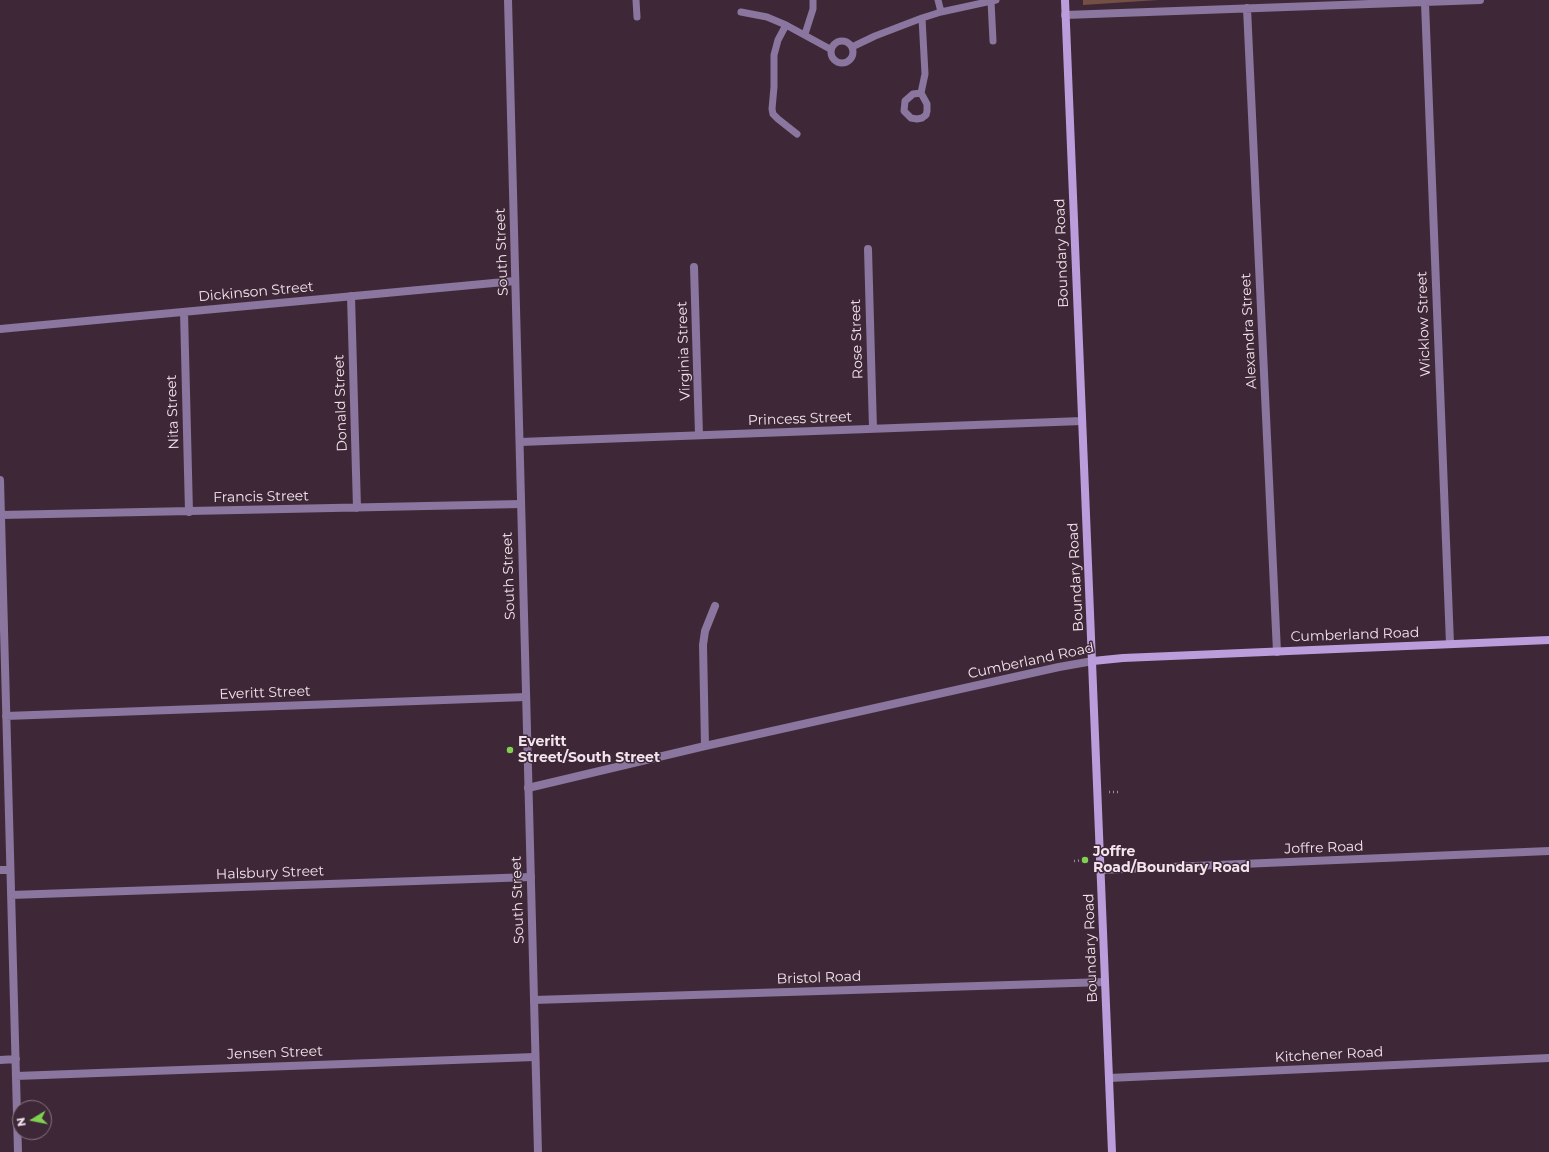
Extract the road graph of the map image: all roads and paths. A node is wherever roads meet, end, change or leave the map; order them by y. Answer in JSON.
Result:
{"nodes":[{"id":1,"x":508,"y":0,"type":"edge"},
{"id":2,"x":636,"y":0,"type":"edge"},
{"id":3,"x":813,"y":0,"type":"edge"},
{"id":4,"x":938,"y":0,"type":"edge"},
{"id":5,"x":993,"y":0,"type":"edge"},
{"id":6,"x":1065,"y":0,"type":"edge"},
{"id":7,"x":1480,"y":0,"type":"edge"},
{"id":8,"x":1436,"y":1,"type":"edge"},
{"id":9,"x":1425,"y":3,"type":"junction"},
{"id":10,"x":1247,"y":8,"type":"junction"},
{"id":11,"x":741,"y":12,"type":"dead end"},
{"id":12,"x":941,"y":12,"type":"junction"},
{"id":13,"x":1065,"y":15,"type":"junction"},
{"id":14,"x":636,"y":17,"type":"dead end"},
{"id":15,"x":922,"y":18,"type":"junction"},
{"id":16,"x":786,"y":25,"type":"junction"},
{"id":17,"x":805,"y":34,"type":"junction"},
{"id":18,"x":993,"y":41,"type":"dead end"},
{"id":19,"x":852,"y":47,"type":"junction"},
{"id":20,"x":830,"y":49,"type":"junction"},
{"id":21,"x":921,"y":93,"type":"dead end"},
{"id":22,"x":797,"y":134,"type":"dead end"},
{"id":23,"x":868,"y":249,"type":"dead end"},
{"id":24,"x":694,"y":267,"type":"dead end"},
{"id":25,"x":515,"y":281,"type":"junction"},
{"id":26,"x":351,"y":296,"type":"junction"},
{"id":27,"x":184,"y":312,"type":"junction"},
{"id":28,"x":0,"y":329,"type":"edge"},
{"id":29,"x":1082,"y":421,"type":"junction"},
{"id":30,"x":873,"y":429,"type":"junction"},
{"id":31,"x":699,"y":435,"type":"junction"},
{"id":32,"x":520,"y":442,"type":"junction"},
{"id":33,"x":0,"y":480,"type":"edge"},
{"id":34,"x":0,"y":494,"type":"edge"},
{"id":35,"x":520,"y":504,"type":"junction"},
{"id":36,"x":357,"y":508,"type":"junction"},
{"id":37,"x":189,"y":512,"type":"junction"},
{"id":38,"x":1,"y":515,"type":"junction"},
{"id":39,"x":715,"y":606,"type":"dead end"},
{"id":40,"x":1549,"y":640,"type":"edge"},
{"id":41,"x":1450,"y":644,"type":"junction"},
{"id":42,"x":1277,"y":652,"type":"junction"},
{"id":43,"x":1093,"y":661,"type":"junction"},
{"id":44,"x":3,"y":682,"type":"edge"},
{"id":45,"x":526,"y":697,"type":"junction"},
{"id":46,"x":6,"y":716,"type":"junction"},
{"id":47,"x":705,"y":746,"type":"junction"},
{"id":48,"x":528,"y":788,"type":"junction"},
{"id":49,"x":1109,"y":792,"type":"dead end"},
{"id":50,"x":1118,"y":792,"type":"dead end"},
{"id":51,"x":1549,"y":851,"type":"edge"},
{"id":52,"x":1085,"y":860,"type":"dead end"},
{"id":53,"x":1074,"y":861,"type":"dead end"},
{"id":54,"x":0,"y":870,"type":"edge"},
{"id":55,"x":10,"y":870,"type":"junction"},
{"id":56,"x":1100,"y":870,"type":"junction"},
{"id":57,"x":531,"y":877,"type":"junction"},
{"id":58,"x":11,"y":895,"type":"junction"},
{"id":59,"x":1105,"y":982,"type":"junction"},
{"id":60,"x":534,"y":1000,"type":"junction"},
{"id":61,"x":535,"y":1057,"type":"junction"},
{"id":62,"x":1549,"y":1058,"type":"edge"},
{"id":63,"x":0,"y":1060,"type":"edge"},
{"id":64,"x":16,"y":1060,"type":"junction"},
{"id":65,"x":16,"y":1076,"type":"junction"},
{"id":66,"x":1109,"y":1078,"type":"junction"},
{"id":67,"x":18,"y":1152,"type":"edge"},
{"id":68,"x":538,"y":1152,"type":"edge"},
{"id":69,"x":1112,"y":1152,"type":"edge"}],
"edges":[{"from":1,"to":25,"type":"street","name":"South Street"},
{"from":2,"to":14,"type":"lane"},
{"from":3,"to":17,"type":"lane"},
{"from":4,"to":12,"type":"lane"},
{"from":5,"to":12,"type":"lane"},
{"from":5,"to":18,"type":"lane"},
{"from":6,"to":13,"type":"main road","name":"Boundary Road"},
{"from":7,"to":8,"type":"street"},
{"from":8,"to":9,"type":"street"},
{"from":9,"to":10,"type":"street"},
{"from":9,"to":41,"type":"street","name":"Wicklow Street"},
{"from":10,"to":13,"type":"street"},
{"from":10,"to":42,"type":"street","name":"Alexandra Street"},
{"from":11,"to":16,"type":"lane"},
{"from":12,"to":15,"type":"lane"},
{"from":13,"to":29,"type":"main road","name":"Boundary Road"},
{"from":15,"to":19,"type":"lane"},
{"from":15,"to":21,"type":"lane"},
{"from":16,"to":17,"type":"lane"},
{"from":16,"to":22,"type":"lane"},
{"from":17,"to":20,"type":"lane"},
{"from":19,"to":20,"type":"lane"},
{"from":19,"to":20,"type":"lane"},
{"from":23,"to":30,"type":"street","name":"Rose Street"},
{"from":24,"to":31,"type":"street","name":"Virginia Street"},
{"from":25,"to":26,"type":"street","name":"Dickinson Street"},
{"from":25,"to":32,"type":"street","name":"South Street"},
{"from":26,"to":27,"type":"street","name":"Dickinson Street"},
{"from":26,"to":36,"type":"street","name":"Donald Street"},
{"from":27,"to":28,"type":"street","name":"Dickinson Street"},
{"from":27,"to":37,"type":"street","name":"Nita Street"},
{"from":29,"to":30,"type":"street","name":"Princess Street"},
{"from":29,"to":43,"type":"main road","name":"Boundary Road"},
{"from":30,"to":31,"type":"street","name":"Princess Street"},
{"from":31,"to":32,"type":"street","name":"Princess Street"},
{"from":32,"to":35,"type":"street","name":"South Street"},
{"from":33,"to":34,"type":"street"},
{"from":34,"to":38,"type":"street"},
{"from":35,"to":36,"type":"street","name":"Francis Street"},
{"from":35,"to":45,"type":"street","name":"South Street"},
{"from":36,"to":37,"type":"street","name":"Francis Street"},
{"from":37,"to":38,"type":"street","name":"Francis Street"},
{"from":38,"to":44,"type":"street"},
{"from":39,"to":47,"type":"street"},
{"from":40,"to":41,"type":"main road","name":"Cumberland Road"},
{"from":41,"to":42,"type":"main road","name":"Cumberland Road"},
{"from":42,"to":43,"type":"main road","name":"Cumberland Road"},
{"from":43,"to":47,"type":"street","name":"Cumberland Road"},
{"from":43,"to":56,"type":"main road","name":"Boundary Road"},
{"from":44,"to":46,"type":"street"},
{"from":45,"to":46,"type":"street","name":"Everitt Street"},
{"from":45,"to":48,"type":"street","name":"South Street"},
{"from":46,"to":55,"type":"street"},
{"from":47,"to":48,"type":"street","name":"Cumberland Road"},
{"from":48,"to":57,"type":"street","name":"South Street"},
{"from":49,"to":50,"type":"path"},
{"from":51,"to":56,"type":"street","name":"Joffre Road"},
{"from":52,"to":53,"type":"path"},
{"from":54,"to":55,"type":"street"},
{"from":55,"to":58,"type":"street"},
{"from":56,"to":59,"type":"main road","name":"Boundary Road"},
{"from":57,"to":58,"type":"street","name":"Halsbury Street"},
{"from":57,"to":60,"type":"street","name":"South Street"},
{"from":58,"to":64,"type":"street"},
{"from":59,"to":60,"type":"street","name":"Bristol Road"},
{"from":59,"to":66,"type":"main road","name":"Boundary Road"},
{"from":60,"to":61,"type":"street","name":"South Street"},
{"from":61,"to":65,"type":"street","name":"Jensen Street"},
{"from":61,"to":68,"type":"street","name":"South Street"},
{"from":62,"to":66,"type":"street","name":"Kitchener Road"},
{"from":63,"to":64,"type":"street"},
{"from":64,"to":65,"type":"street"},
{"from":65,"to":67,"type":"street"},
{"from":66,"to":69,"type":"main road","name":"Boundary Road"}]}
